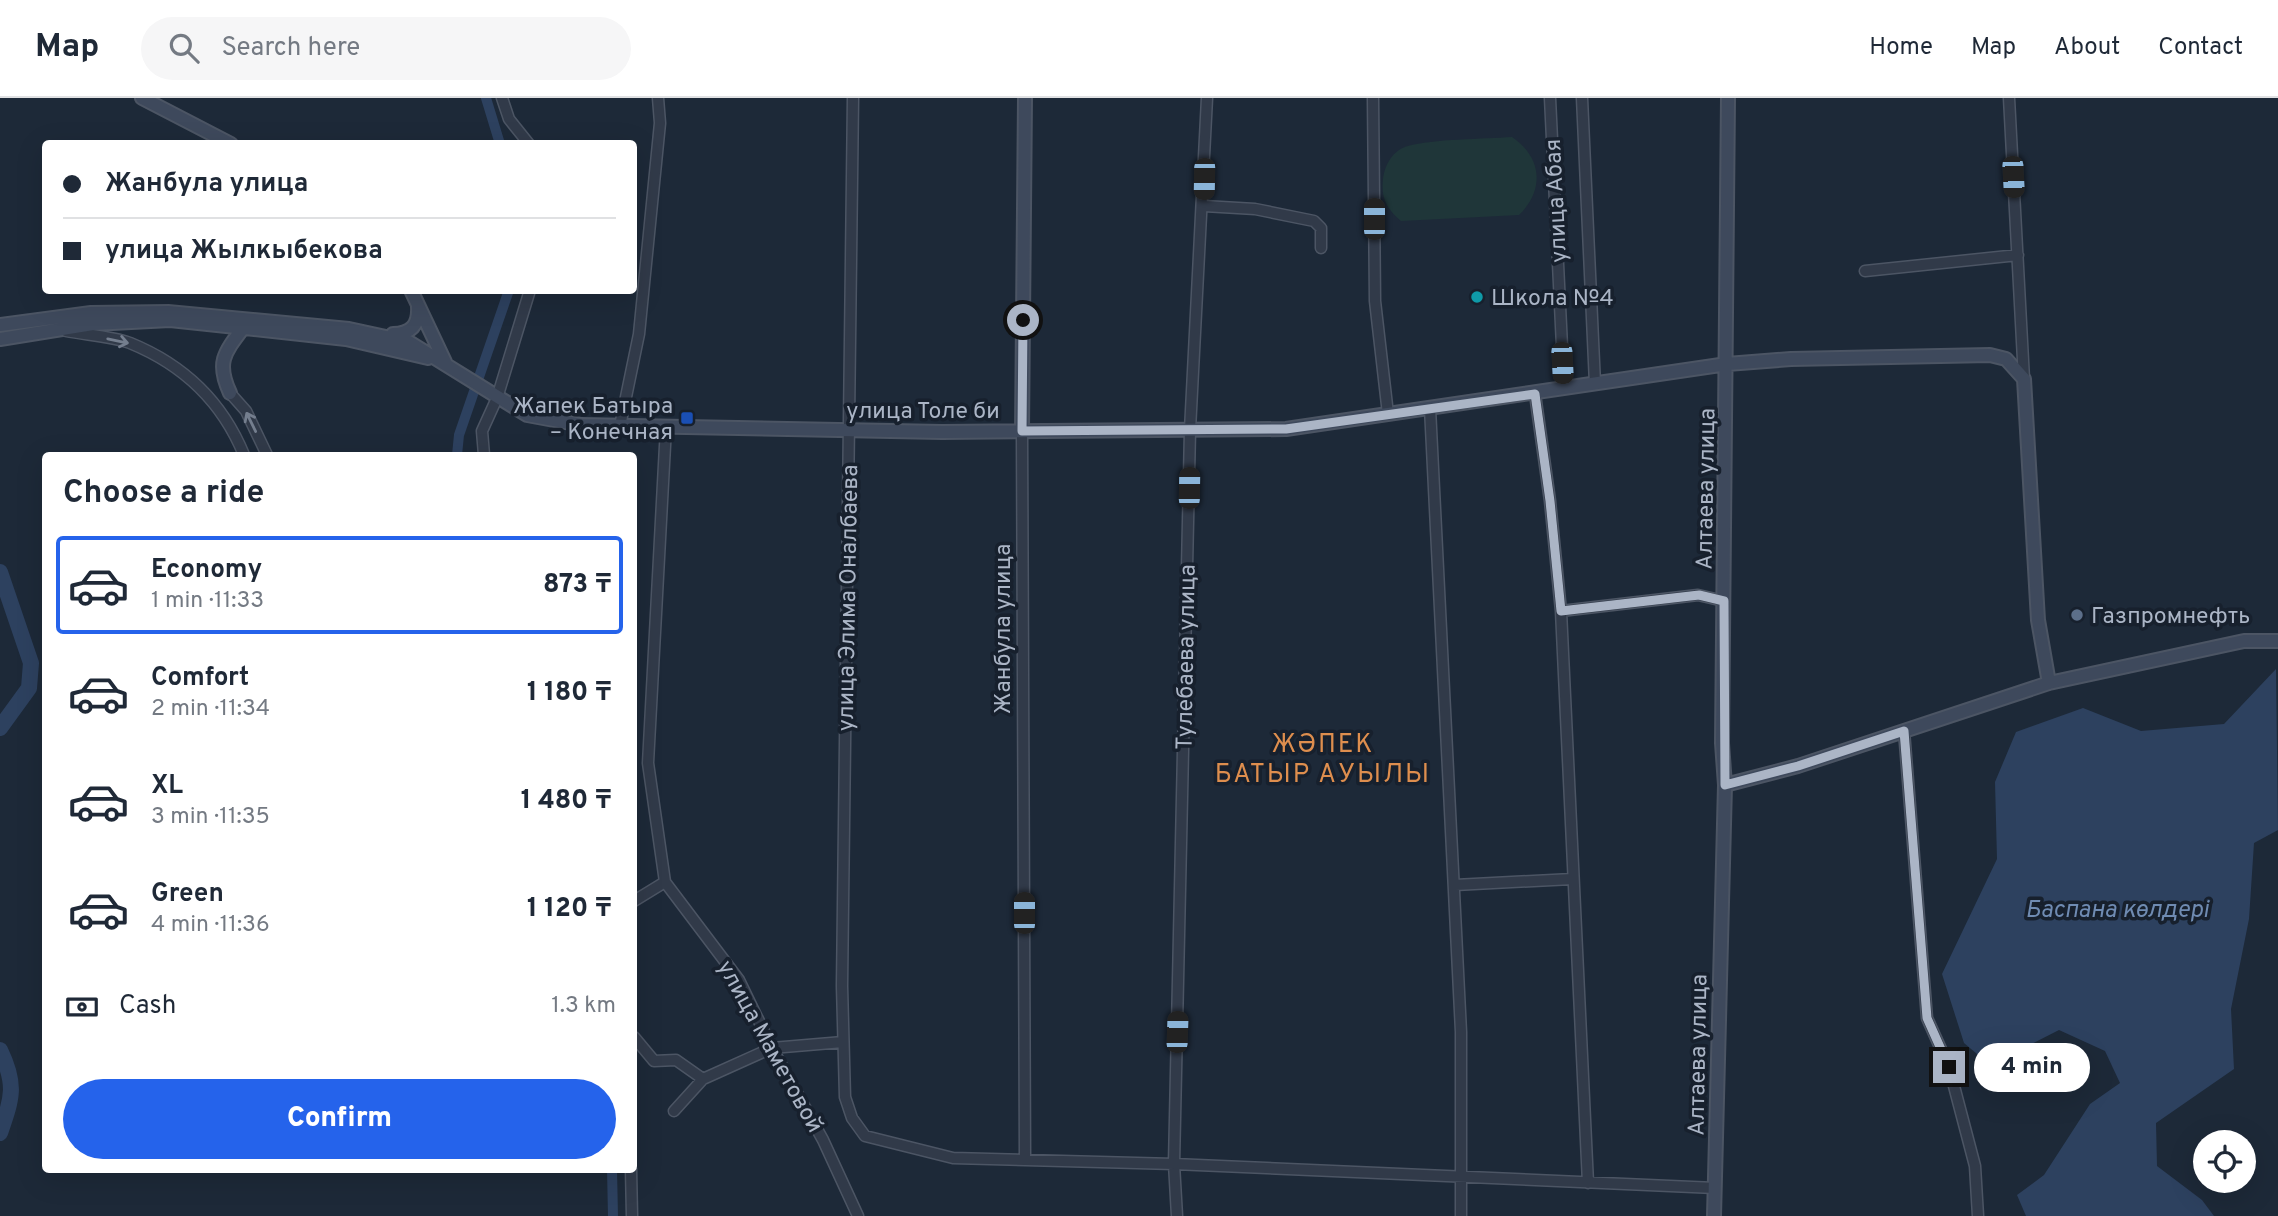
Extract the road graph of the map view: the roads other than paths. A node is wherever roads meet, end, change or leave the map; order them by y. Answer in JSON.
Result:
{"nodes":[{"id":1,"x":142,"y":98,"type":"edge"},
{"id":2,"x":502,"y":98,"type":"edge"},
{"id":3,"x":658,"y":98,"type":"edge"},
{"id":4,"x":853,"y":98,"type":"edge"},
{"id":5,"x":1026,"y":98,"type":"edge"},
{"id":6,"x":1207,"y":98,"type":"edge"},
{"id":7,"x":1373,"y":98,"type":"edge"},
{"id":8,"x":1550,"y":98,"type":"edge"},
{"id":9,"x":1583,"y":98,"type":"edge"},
{"id":10,"x":1728,"y":98,"type":"edge"},
{"id":11,"x":2009,"y":98,"type":"edge"},
{"id":12,"x":223,"y":140,"type":"edge"},
{"id":13,"x":526,"y":140,"type":"edge"},
{"id":14,"x":1204,"y":206,"type":"junction"},
{"id":15,"x":1321,"y":248,"type":"dead end"},
{"id":16,"x":2018,"y":255,"type":"junction"},
{"id":17,"x":1865,"y":271,"type":"dead end"},
{"id":18,"x":413,"y":294,"type":"edge"},
{"id":19,"x":529,"y":294,"type":"edge"},
{"id":20,"x":418,"y":307,"type":"junction"},
{"id":21,"x":0,"y":326,"type":"edge"},
{"id":22,"x":51,"y":328,"type":"junction"},
{"id":23,"x":243,"y":328,"type":"junction"},
{"id":24,"x":380,"y":334,"type":"junction"},
{"id":25,"x":0,"y":339,"type":"edge"},
{"id":26,"x":445,"y":362,"type":"junction"},
{"id":27,"x":1727,"y":364,"type":"junction"},
{"id":28,"x":2024,"y":379,"type":"junction"},
{"id":29,"x":1595,"y":384,"type":"junction"},
{"id":30,"x":1564,"y":388,"type":"junction"},
{"id":31,"x":230,"y":393,"type":"joint"},
{"id":32,"x":1535,"y":394,"type":"junction"},
{"id":33,"x":496,"y":398,"type":"junction"},
{"id":34,"x":1430,"y":408,"type":"junction"},
{"id":35,"x":1388,"y":414,"type":"junction"},
{"id":36,"x":620,"y":426,"type":"junction"},
{"id":37,"x":666,"y":427,"type":"junction"},
{"id":38,"x":850,"y":430,"type":"junction"},
{"id":39,"x":1190,"y":430,"type":"junction"},
{"id":40,"x":1022,"y":431,"type":"junction"},
{"id":41,"x":242,"y":452,"type":"edge"},
{"id":42,"x":266,"y":452,"type":"edge"},
{"id":43,"x":484,"y":452,"type":"edge"},
{"id":44,"x":1724,"y":601,"type":"junction"},
{"id":45,"x":1561,"y":611,"type":"junction"},
{"id":46,"x":2278,"y":641,"type":"edge"},
{"id":47,"x":2049,"y":683,"type":"junction"},
{"id":48,"x":1904,"y":731,"type":"junction"},
{"id":49,"x":1725,"y":785,"type":"junction"},
{"id":50,"x":1572,"y":879,"type":"junction"},
{"id":51,"x":665,"y":882,"type":"junction"},
{"id":52,"x":1455,"y":885,"type":"junction"},
{"id":53,"x":637,"y":899,"type":"edge"},
{"id":54,"x":637,"y":1041,"type":"edge"},
{"id":55,"x":843,"y":1042,"type":"junction"},
{"id":56,"x":772,"y":1048,"type":"junction"},
{"id":57,"x":703,"y":1079,"type":"junction"},
{"id":58,"x":674,"y":1111,"type":"dead end"},
{"id":59,"x":1025,"y":1159,"type":"junction"},
{"id":60,"x":1174,"y":1164,"type":"junction"},
{"id":61,"x":631,"y":1173,"type":"edge"},
{"id":62,"x":1461,"y":1179,"type":"junction"},
{"id":63,"x":1588,"y":1183,"type":"junction"},
{"id":64,"x":1715,"y":1188,"type":"junction"},
{"id":65,"x":632,"y":1216,"type":"edge"},
{"id":66,"x":858,"y":1216,"type":"edge"},
{"id":67,"x":1177,"y":1216,"type":"edge"},
{"id":68,"x":1461,"y":1216,"type":"edge"},
{"id":69,"x":1714,"y":1216,"type":"edge"},
{"id":70,"x":1978,"y":1216,"type":"edge"}],
"edges":[{"from":1,"to":12,"type":"main road"},
{"from":2,"to":13,"type":"street"},
{"from":3,"to":36,"type":"street"},
{"from":4,"to":38,"type":"street","name":"улица Элима Оналбаева"},
{"from":5,"to":40,"type":"main road","name":"Жанбула улица"},
{"from":6,"to":14,"type":"street","name":"Тулебаева улица"},
{"from":7,"to":35,"type":"street"},
{"from":8,"to":30,"type":"street","name":"улица Абая"},
{"from":9,"to":29,"type":"street","name":"улица Абая"},
{"from":10,"to":27,"type":"main road","name":"Алтаева улица"},
{"from":11,"to":16,"type":"street"},
{"from":14,"to":15,"type":"street"},
{"from":14,"to":39,"type":"street","name":"Тулебаева улица"},
{"from":16,"to":17,"type":"street"},
{"from":16,"to":28,"type":"street"},
{"from":18,"to":20,"type":"main road"},
{"from":19,"to":33,"type":"street"},
{"from":20,"to":24,"type":"main road"},
{"from":20,"to":26,"type":"main road"},
{"from":21,"to":24,"type":"main road"},
{"from":22,"to":23,"type":"main road"},
{"from":22,"to":25,"type":"main road"},
{"from":22,"to":41,"type":"street","one_way":true},
{"from":23,"to":26,"type":"main road"},
{"from":23,"to":31,"type":"main road"},
{"from":24,"to":26,"type":"main road","name":"улица Толе би"},
{"from":26,"to":33,"type":"main road","name":"улица Толе би"},
{"from":27,"to":28,"type":"main road","name":"улица Толе би"},
{"from":27,"to":29,"type":"main road","name":"улица Толе би"},
{"from":27,"to":44,"type":"main road","name":"Алтаева улица"},
{"from":28,"to":47,"type":"main road"},
{"from":29,"to":30,"type":"main road","name":"улица Толе би"},
{"from":30,"to":32,"type":"main road","name":"улица Толе би"},
{"from":42,"to":31,"type":"street","one_way":true},
{"from":32,"to":34,"type":"main road","name":"улица Толе би"},
{"from":32,"to":45,"type":"street"},
{"from":33,"to":36,"type":"main road","name":"улица Толе би"},
{"from":33,"to":43,"type":"street"},
{"from":34,"to":35,"type":"main road","name":"улица Толе би"},
{"from":34,"to":52,"type":"street"},
{"from":35,"to":39,"type":"main road","name":"улица Толе би"},
{"from":36,"to":37,"type":"main road","name":"улица Толе би"},
{"from":37,"to":38,"type":"main road","name":"улица Толе би"},
{"from":37,"to":51,"type":"street","name":"улица Маметовой"},
{"from":38,"to":40,"type":"main road","name":"улица Толе би"},
{"from":38,"to":55,"type":"street","name":"улица Элима Оналбаева"},
{"from":39,"to":40,"type":"main road","name":"улица Толе би"},
{"from":39,"to":60,"type":"street","name":"Тулебаева улица"},
{"from":40,"to":59,"type":"street","name":"Жанбула улица"},
{"from":44,"to":45,"type":"street"},
{"from":44,"to":49,"type":"main road","name":"Алтаева улица"},
{"from":45,"to":50,"type":"street"},
{"from":46,"to":47,"type":"main road"},
{"from":47,"to":48,"type":"main road"},
{"from":48,"to":49,"type":"main road"},
{"from":48,"to":70,"type":"street"},
{"from":49,"to":64,"type":"main road","name":"Алтаева улица"},
{"from":50,"to":52,"type":"street"},
{"from":50,"to":63,"type":"street"},
{"from":51,"to":53,"type":"street"},
{"from":51,"to":56,"type":"street","name":"улица Маметовой"},
{"from":52,"to":62,"type":"street"},
{"from":54,"to":57,"type":"street"},
{"from":55,"to":56,"type":"street"},
{"from":55,"to":59,"type":"street","name":"улица Элима Оналбаева"},
{"from":56,"to":57,"type":"street"},
{"from":56,"to":66,"type":"street","name":"улица Маметовой"},
{"from":57,"to":58,"type":"street"},
{"from":59,"to":60,"type":"street"},
{"from":60,"to":62,"type":"street"},
{"from":60,"to":67,"type":"street","name":"Тулебаева улица"},
{"from":61,"to":65,"type":"street"},
{"from":62,"to":63,"type":"street"},
{"from":62,"to":68,"type":"street"},
{"from":63,"to":64,"type":"street"},
{"from":64,"to":69,"type":"main road","name":"Алтаева улица"}]}
